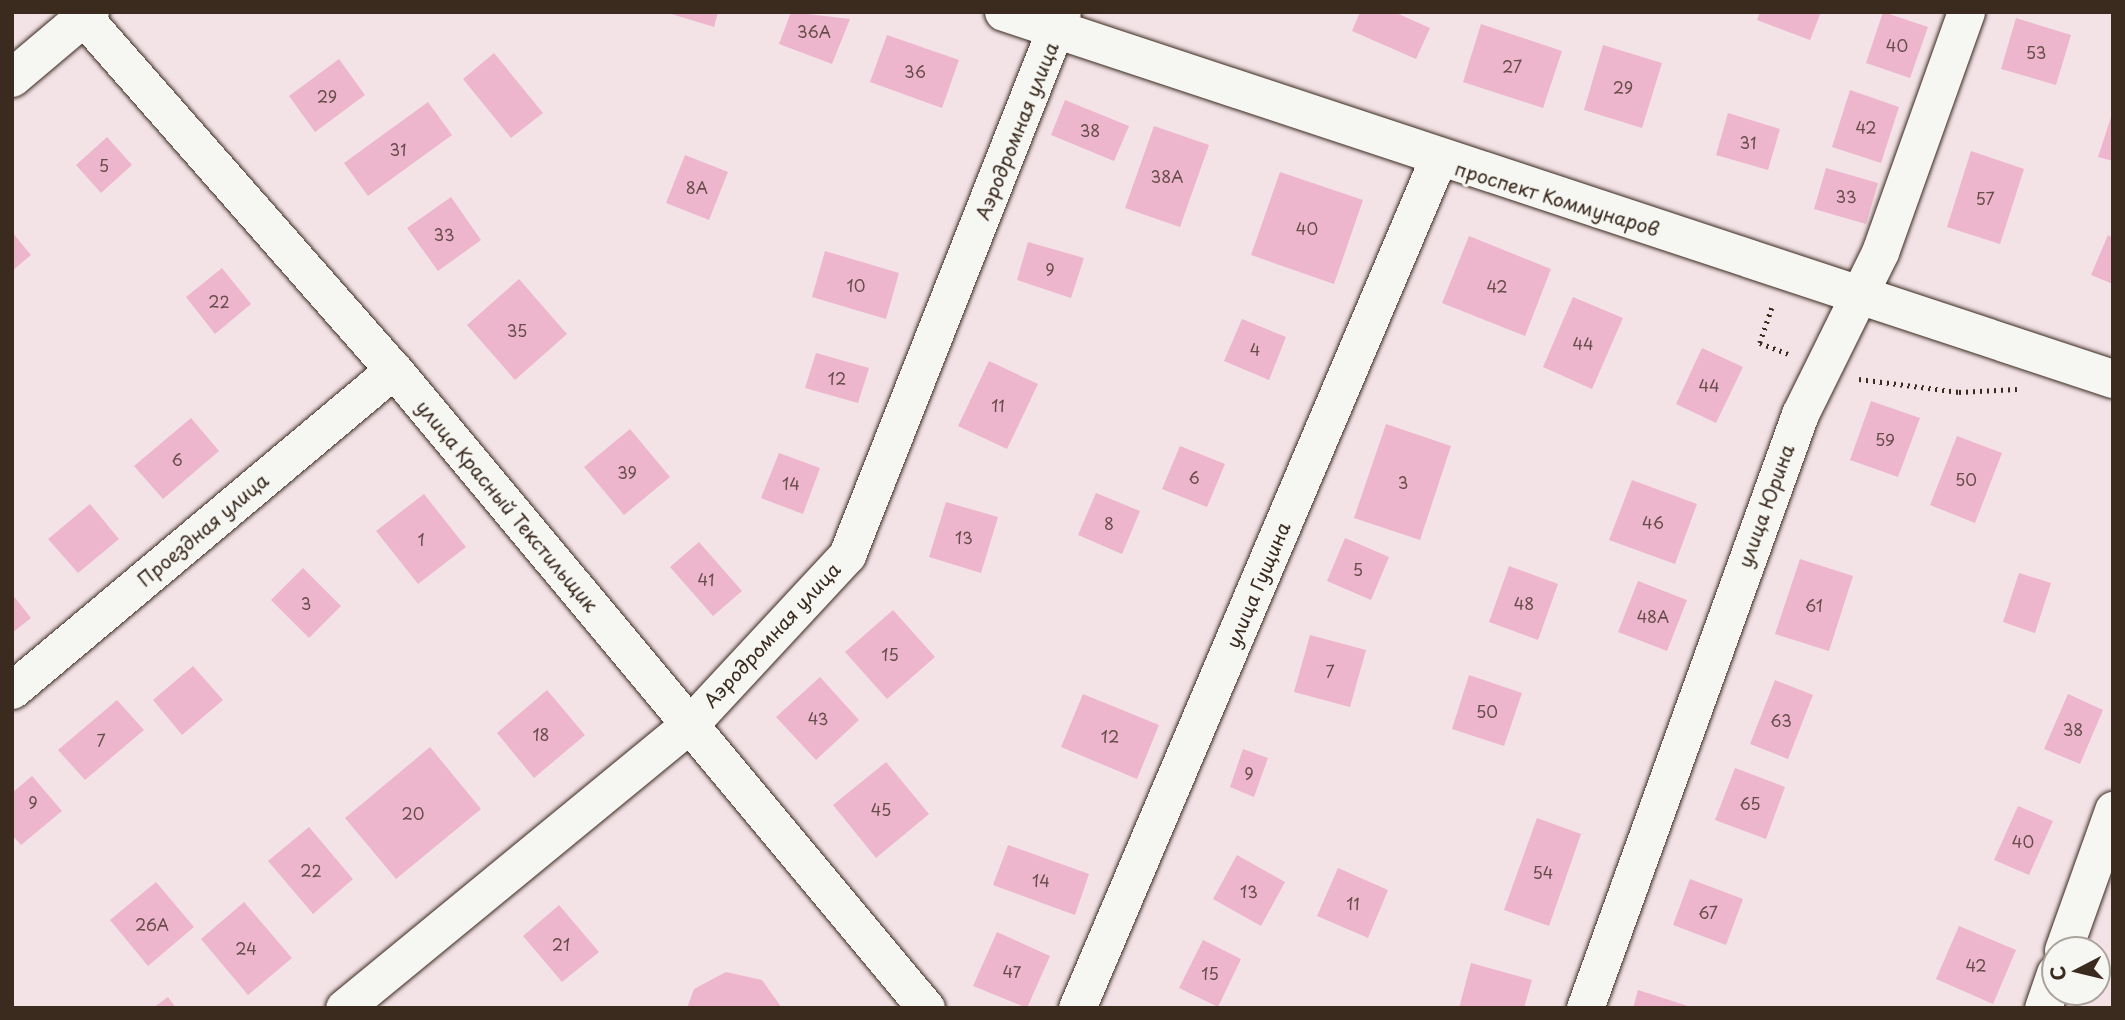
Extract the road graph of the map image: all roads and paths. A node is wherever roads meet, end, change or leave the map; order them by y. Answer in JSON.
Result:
{"nodes":[{"id":1,"x":1004,"y":12,"type":"edge"},
{"id":2,"x":1966,"y":12,"type":"edge"},
{"id":3,"x":84,"y":14,"type":"edge"},
{"id":4,"x":1059,"y":22,"type":"edge"},
{"id":5,"x":12,"y":78,"type":"edge"},
{"id":6,"x":1437,"y":161,"type":"junction"},
{"id":7,"x":1860,"y":294,"type":"junction"},
{"id":8,"x":1772,"y":308,"type":"dead end"},
{"id":9,"x":1802,"y":359,"type":"dead end"},
{"id":10,"x":394,"y":370,"type":"junction"},
{"id":11,"x":1844,"y":377,"type":"dead end"},
{"id":12,"x":2113,"y":379,"type":"edge"},
{"id":13,"x":2024,"y":388,"type":"dead end"},
{"id":14,"x":12,"y":690,"type":"edge"},
{"id":15,"x":690,"y":724,"type":"junction"},
{"id":16,"x":2113,"y":810,"type":"edge"},
{"id":17,"x":2068,"y":936,"type":"edge"},
{"id":18,"x":344,"y":1008,"type":"edge"},
{"id":19,"x":926,"y":1008,"type":"edge"},
{"id":20,"x":1077,"y":1008,"type":"edge"},
{"id":21,"x":1585,"y":1008,"type":"edge"}],
"edges":[{"from":1,"to":4,"type":"street","name":"проспект Коммунаров"},
{"from":2,"to":7,"type":"street","name":"улица Юрина"},
{"from":3,"to":5,"type":"street"},
{"from":3,"to":10,"type":"street","name":"улица Красный Текстильщик"},
{"from":4,"to":6,"type":"street","name":"проспект Коммунаров"},
{"from":4,"to":15,"type":"street","name":"Аэродромная улица"},
{"from":6,"to":7,"type":"street","name":"проспект Коммунаров"},
{"from":6,"to":20,"type":"street","name":"улица Гущина"},
{"from":7,"to":12,"type":"street","name":"проспект Коммунаров"},
{"from":7,"to":21,"type":"street","name":"улица Юрина"},
{"from":8,"to":9,"type":"path"},
{"from":10,"to":14,"type":"street","name":"Проездная улица"},
{"from":10,"to":15,"type":"street","name":"улица Красный Текстильщик"},
{"from":11,"to":13,"type":"path"},
{"from":15,"to":18,"type":"street","name":"Аэродромная улица"},
{"from":15,"to":19,"type":"street","name":"улица Красный Текстильщик"},
{"from":16,"to":17,"type":"street"}]}
